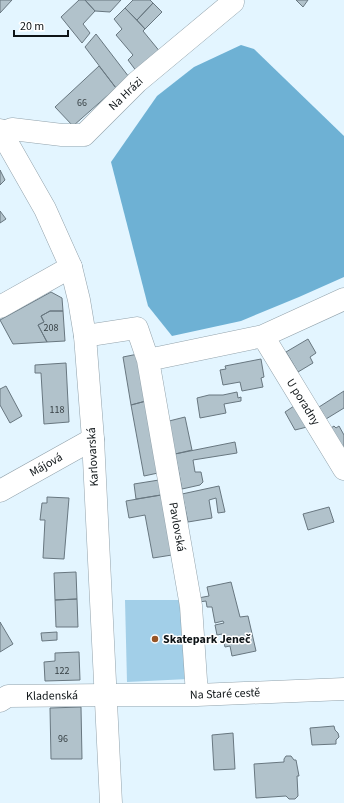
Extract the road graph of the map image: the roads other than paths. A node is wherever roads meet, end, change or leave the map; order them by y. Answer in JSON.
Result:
{"nodes":[{"id":1,"x":232,"y":1,"type":"edge"},
{"id":2,"x":1,"y":131,"type":"edge"},
{"id":3,"x":71,"y":267,"type":"junction"},
{"id":4,"x":344,"y":299,"type":"edge"},
{"id":5,"x":0,"y":307,"type":"edge"},
{"id":6,"x":85,"y":336,"type":"junction"},
{"id":7,"x":263,"y":336,"type":"junction"},
{"id":8,"x":148,"y":360,"type":"junction"},
{"id":9,"x":93,"y":439,"type":"junction"},
{"id":10,"x":344,"y":468,"type":"edge"},
{"id":11,"x":0,"y":491,"type":"edge"},
{"id":12,"x":344,"y":689,"type":"edge"},
{"id":13,"x":3,"y":693,"type":"edge"},
{"id":14,"x":106,"y":695,"type":"junction"},
{"id":15,"x":197,"y":695,"type":"junction"},
{"id":16,"x":112,"y":803,"type":"edge"}],
"edges":[{"from":1,"to":2,"type":"street","name":"Na Hrázi"},
{"from":2,"to":3,"type":"street","name":"Karlovarská"},
{"from":3,"to":5,"type":"street"},
{"from":3,"to":6,"type":"street","name":"Karlovarská"},
{"from":4,"to":7,"type":"street"},
{"from":6,"to":8,"type":"street","name":"Pavlovská"},
{"from":6,"to":9,"type":"street","name":"Karlovarská"},
{"from":7,"to":8,"type":"street"},
{"from":7,"to":10,"type":"street","name":"U poradny"},
{"from":8,"to":15,"type":"street","name":"Pavlovská"},
{"from":9,"to":11,"type":"street","name":"Májová"},
{"from":9,"to":14,"type":"street","name":"Karlovarská"},
{"from":12,"to":15,"type":"street","name":"Na Staré cestě"},
{"from":13,"to":14,"type":"street","name":"Kladenská"},
{"from":14,"to":15,"type":"street","name":"Na Staré cestě"},
{"from":14,"to":16,"type":"street","name":"Karlovarská"}]}
